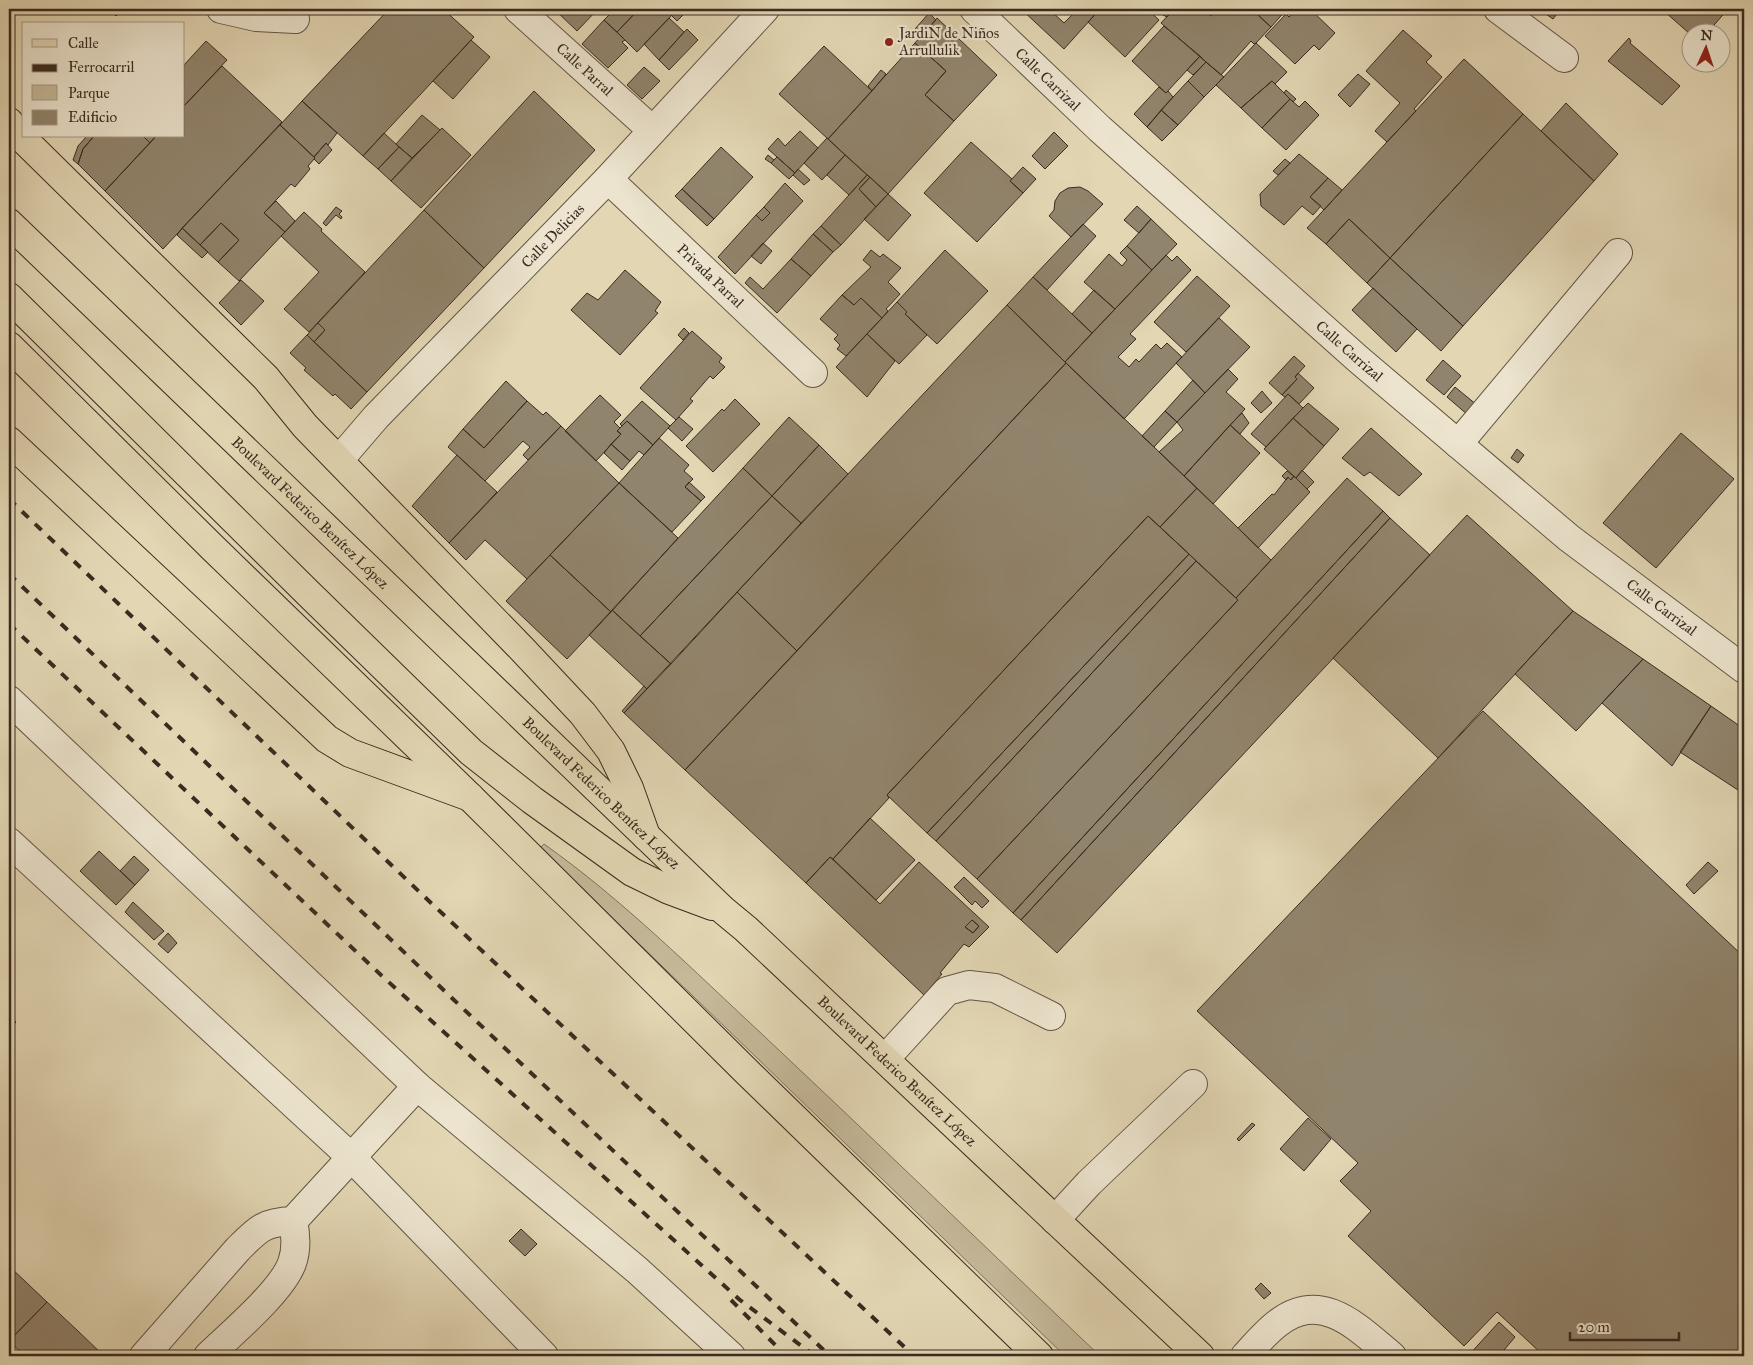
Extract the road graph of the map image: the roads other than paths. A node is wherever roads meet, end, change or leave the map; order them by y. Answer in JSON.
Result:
{"nodes":[{"id":1,"x":221,"y":9,"type":"edge"},
{"id":2,"x":518,"y":9,"type":"edge"},
{"id":3,"x":765,"y":9,"type":"edge"},
{"id":4,"x":974,"y":9,"type":"edge"},
{"id":5,"x":1498,"y":9,"type":"edge"},
{"id":6,"x":295,"y":19,"type":"dead end"},
{"id":7,"x":1564,"y":58,"type":"dead end"},
{"id":8,"x":9,"y":122,"type":"edge"},
{"id":9,"x":652,"y":130,"type":"junction"},
{"id":10,"x":608,"y":179,"type":"junction"},
{"id":11,"x":9,"y":223,"type":"edge"},
{"id":12,"x":1618,"y":253,"type":"dead end"},
{"id":13,"x":9,"y":297,"type":"edge"},
{"id":14,"x":9,"y":346,"type":"edge"},
{"id":15,"x":813,"y":373,"type":"dead end"},
{"id":16,"x":9,"y":441,"type":"edge"},
{"id":17,"x":1458,"y":444,"type":"junction"},
{"id":18,"x":339,"y":460,"type":"junction"},
{"id":19,"x":1744,"y":669,"type":"edge"},
{"id":20,"x":9,"y":700,"type":"edge"},
{"id":21,"x":470,"y":797,"type":"junction"},
{"id":22,"x":646,"y":836,"type":"junction"},
{"id":23,"x":9,"y":842,"type":"edge"},
{"id":24,"x":723,"y":910,"type":"junction"},
{"id":25,"x":1052,"y":1016,"type":"dead end"},
{"id":26,"x":885,"y":1059,"type":"junction"},
{"id":27,"x":1193,"y":1084,"type":"dead end"},
{"id":28,"x":416,"y":1086,"type":"junction"},
{"id":29,"x":351,"y":1157,"type":"junction"},
{"id":30,"x":1055,"y":1220,"type":"junction"},
{"id":31,"x":293,"y":1221,"type":"junction"},
{"id":32,"x":529,"y":1351,"type":"edge"},
{"id":33,"x":144,"y":1356,"type":"edge"},
{"id":34,"x":208,"y":1356,"type":"edge"},
{"id":35,"x":731,"y":1356,"type":"edge"},
{"id":36,"x":1039,"y":1356,"type":"edge"},
{"id":37,"x":1200,"y":1356,"type":"edge"},
{"id":38,"x":1245,"y":1356,"type":"edge"},
{"id":39,"x":1392,"y":1356,"type":"edge"}],
"edges":[{"from":1,"to":6,"type":"street"},
{"from":2,"to":9,"type":"street","name":"Calle Parral"},
{"from":3,"to":9,"type":"street","name":"Calle Delicias"},
{"from":4,"to":17,"type":"street","name":"Calle Carrizal"},
{"from":5,"to":7,"type":"street"},
{"from":8,"to":18,"type":"main road"},
{"from":9,"to":10,"type":"street","name":"Calle Delicias"},
{"from":10,"to":15,"type":"street","name":"Privada Parral"},
{"from":10,"to":18,"type":"street","name":"Calle Delicias"},
{"from":11,"to":22,"type":"main road","name":"Boulevard Federico Benítez López"},
{"from":12,"to":17,"type":"street"},
{"from":13,"to":24,"type":"main road"},
{"from":14,"to":21,"type":"main road"},
{"from":16,"to":21,"type":"main road"},
{"from":17,"to":19,"type":"street","name":"Calle Carrizal"},
{"from":18,"to":22,"type":"main road"},
{"from":20,"to":28,"type":"street"},
{"from":21,"to":36,"type":"main road"},
{"from":22,"to":24,"type":"main road","name":"Boulevard Federico Benítez López"},
{"from":23,"to":29,"type":"street"},
{"from":24,"to":26,"type":"main road","name":"Boulevard Federico Benítez López"},
{"from":25,"to":26,"type":"street"},
{"from":26,"to":30,"type":"main road","name":"Boulevard Federico Benítez López"},
{"from":27,"to":30,"type":"street"},
{"from":28,"to":29,"type":"street"},
{"from":28,"to":35,"type":"street"},
{"from":29,"to":31,"type":"street"},
{"from":29,"to":32,"type":"street"},
{"from":30,"to":37,"type":"main road","name":"Boulevard Federico Benítez López"},
{"from":31,"to":33,"type":"street"},
{"from":31,"to":34,"type":"street"},
{"from":38,"to":39,"type":"street"}]}
